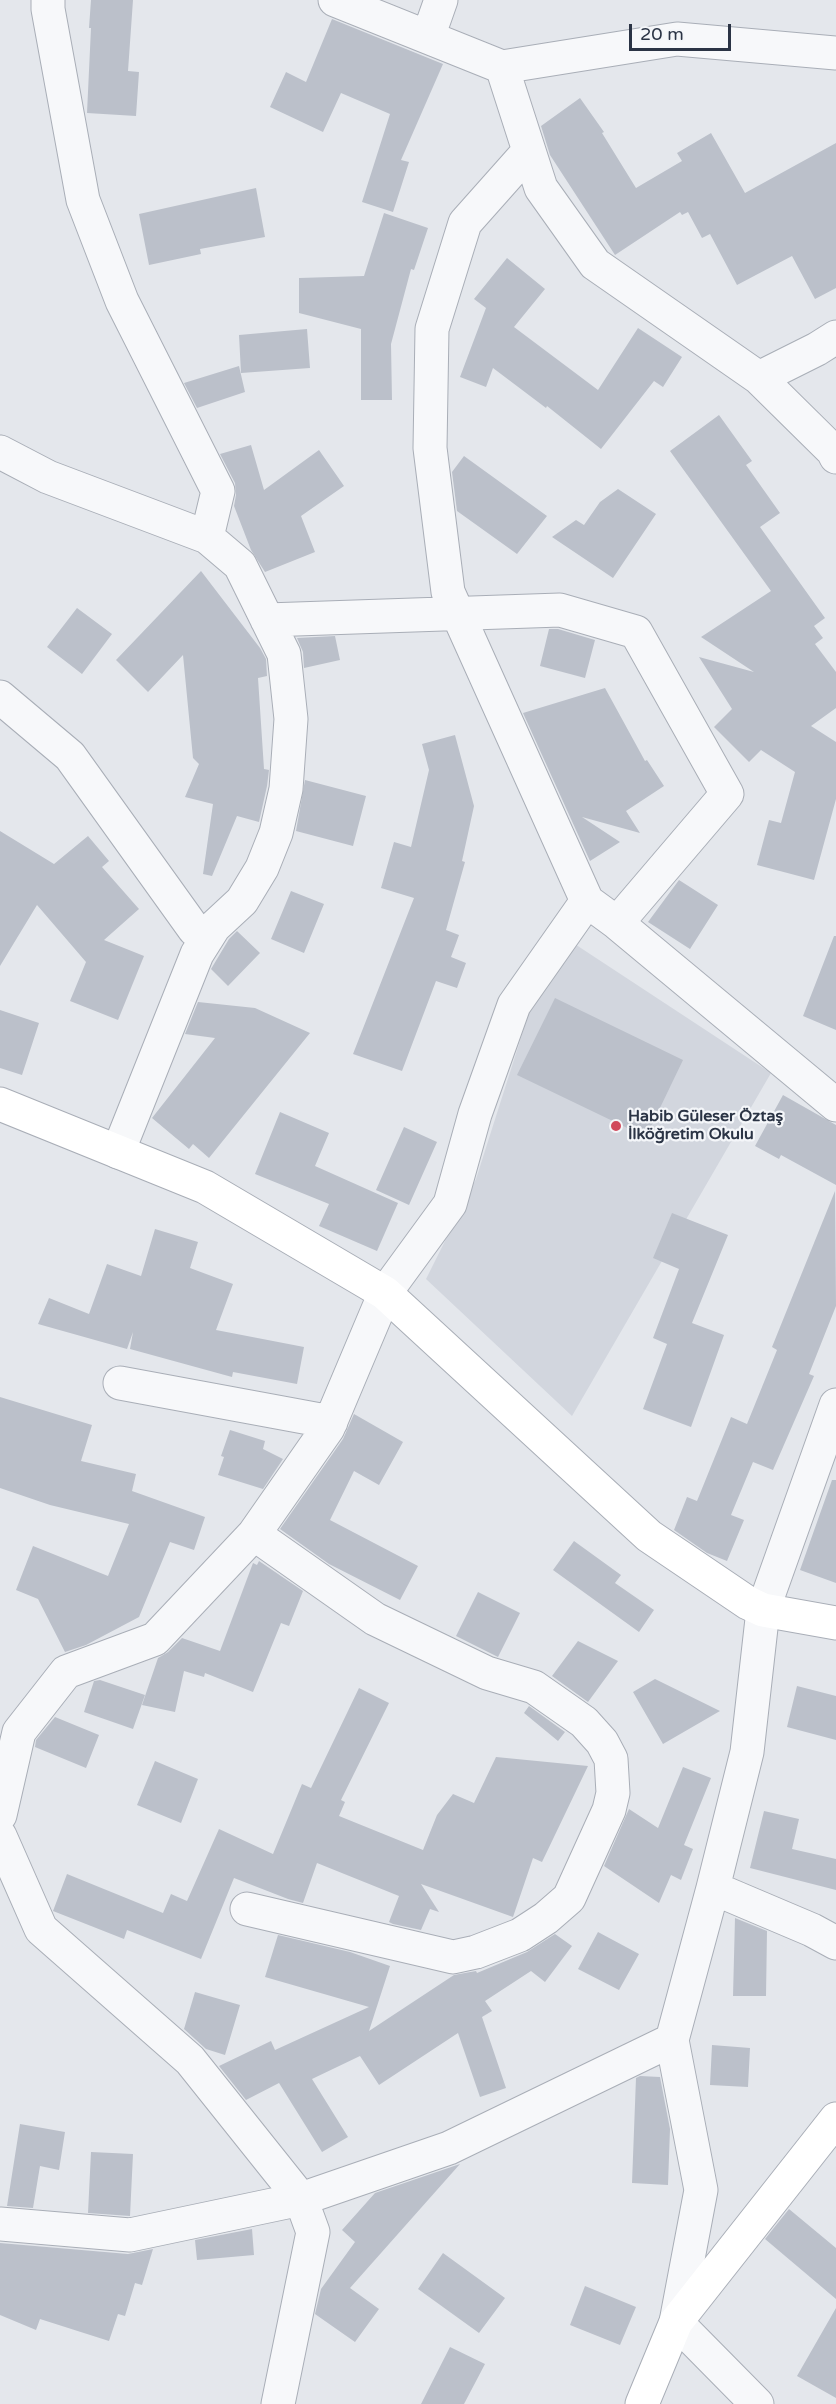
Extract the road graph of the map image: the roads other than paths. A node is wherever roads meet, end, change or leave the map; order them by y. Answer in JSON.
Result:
{"nodes":[{"id":1,"x":48,"y":0,"type":"edge"},
{"id":2,"x":335,"y":0,"type":"edge"},
{"id":3,"x":441,"y":0,"type":"edge"},
{"id":4,"x":428,"y":37,"type":"junction"},
{"id":5,"x":836,"y":53,"type":"edge"},
{"id":6,"x":502,"y":67,"type":"junction"},
{"id":7,"x":529,"y":151,"type":"junction"},
{"id":8,"x":836,"y":337,"type":"edge"},
{"id":9,"x":759,"y":378,"type":"junction"},
{"id":10,"x":0,"y":452,"type":"edge"},
{"id":11,"x":836,"y":457,"type":"edge"},
{"id":12,"x":207,"y":537,"type":"junction"},
{"id":13,"x":458,"y":613,"type":"junction"},
{"id":14,"x":267,"y":620,"type":"junction"},
{"id":15,"x":0,"y":697,"type":"edge"},
{"id":16,"x":587,"y":901,"type":"junction"},
{"id":17,"x":617,"y":923,"type":"junction"},
{"id":18,"x":205,"y":939,"type":"junction"},
{"id":19,"x":0,"y":1104,"type":"edge"},
{"id":20,"x":836,"y":1105,"type":"edge"},
{"id":21,"x":118,"y":1152,"type":"junction"},
{"id":22,"x":385,"y":1293,"type":"junction"},
{"id":23,"x":120,"y":1383,"type":"dead end"},
{"id":24,"x":836,"y":1406,"type":"edge"},
{"id":25,"x":331,"y":1422,"type":"junction"},
{"id":26,"x":254,"y":1534,"type":"junction"},
{"id":27,"x":763,"y":1610,"type":"junction"},
{"id":28,"x":836,"y":1623,"type":"edge"},
{"id":29,"x":13,"y":1716,"type":"edge"},
{"id":30,"x":0,"y":1815,"type":"edge"},
{"id":31,"x":0,"y":1836,"type":"edge"},
{"id":32,"x":713,"y":1888,"type":"junction"},
{"id":33,"x":247,"y":1909,"type":"dead end"},
{"id":34,"x":836,"y":1943,"type":"edge"},
{"id":35,"x":672,"y":2040,"type":"junction"},
{"id":36,"x":836,"y":2119,"type":"edge"},
{"id":37,"x":301,"y":2199,"type":"junction"},
{"id":38,"x":0,"y":2223,"type":"edge"},
{"id":39,"x":676,"y":2322,"type":"junction"},
{"id":40,"x":278,"y":2404,"type":"edge"},
{"id":41,"x":642,"y":2404,"type":"edge"},
{"id":42,"x":757,"y":2404,"type":"edge"}],
"edges":[{"from":1,"to":12,"type":"street"},
{"from":2,"to":4,"type":"street"},
{"from":3,"to":4,"type":"street"},
{"from":4,"to":6,"type":"street"},
{"from":5,"to":6,"type":"street"},
{"from":6,"to":7,"type":"street"},
{"from":7,"to":9,"type":"street"},
{"from":7,"to":13,"type":"street"},
{"from":8,"to":9,"type":"street"},
{"from":9,"to":11,"type":"street"},
{"from":10,"to":12,"type":"street"},
{"from":12,"to":14,"type":"street"},
{"from":13,"to":14,"type":"street"},
{"from":13,"to":16,"type":"street"},
{"from":13,"to":17,"type":"street"},
{"from":14,"to":18,"type":"street"},
{"from":15,"to":18,"type":"street"},
{"from":16,"to":17,"type":"street"},
{"from":16,"to":22,"type":"street"},
{"from":17,"to":20,"type":"street"},
{"from":18,"to":21,"type":"street"},
{"from":19,"to":21,"type":"street"},
{"from":21,"to":22,"type":"street"},
{"from":22,"to":25,"type":"street"},
{"from":22,"to":27,"type":"street"},
{"from":23,"to":25,"type":"street"},
{"from":24,"to":27,"type":"street"},
{"from":25,"to":26,"type":"street"},
{"from":26,"to":29,"type":"street"},
{"from":26,"to":33,"type":"street"},
{"from":27,"to":28,"type":"street"},
{"from":27,"to":32,"type":"street"},
{"from":29,"to":30,"type":"street"},
{"from":31,"to":37,"type":"street"},
{"from":32,"to":34,"type":"street"},
{"from":32,"to":35,"type":"street"},
{"from":35,"to":37,"type":"street"},
{"from":35,"to":39,"type":"street"},
{"from":36,"to":39,"type":"street"},
{"from":37,"to":38,"type":"street"},
{"from":37,"to":40,"type":"street"},
{"from":39,"to":41,"type":"street"},
{"from":39,"to":42,"type":"street"}]}
